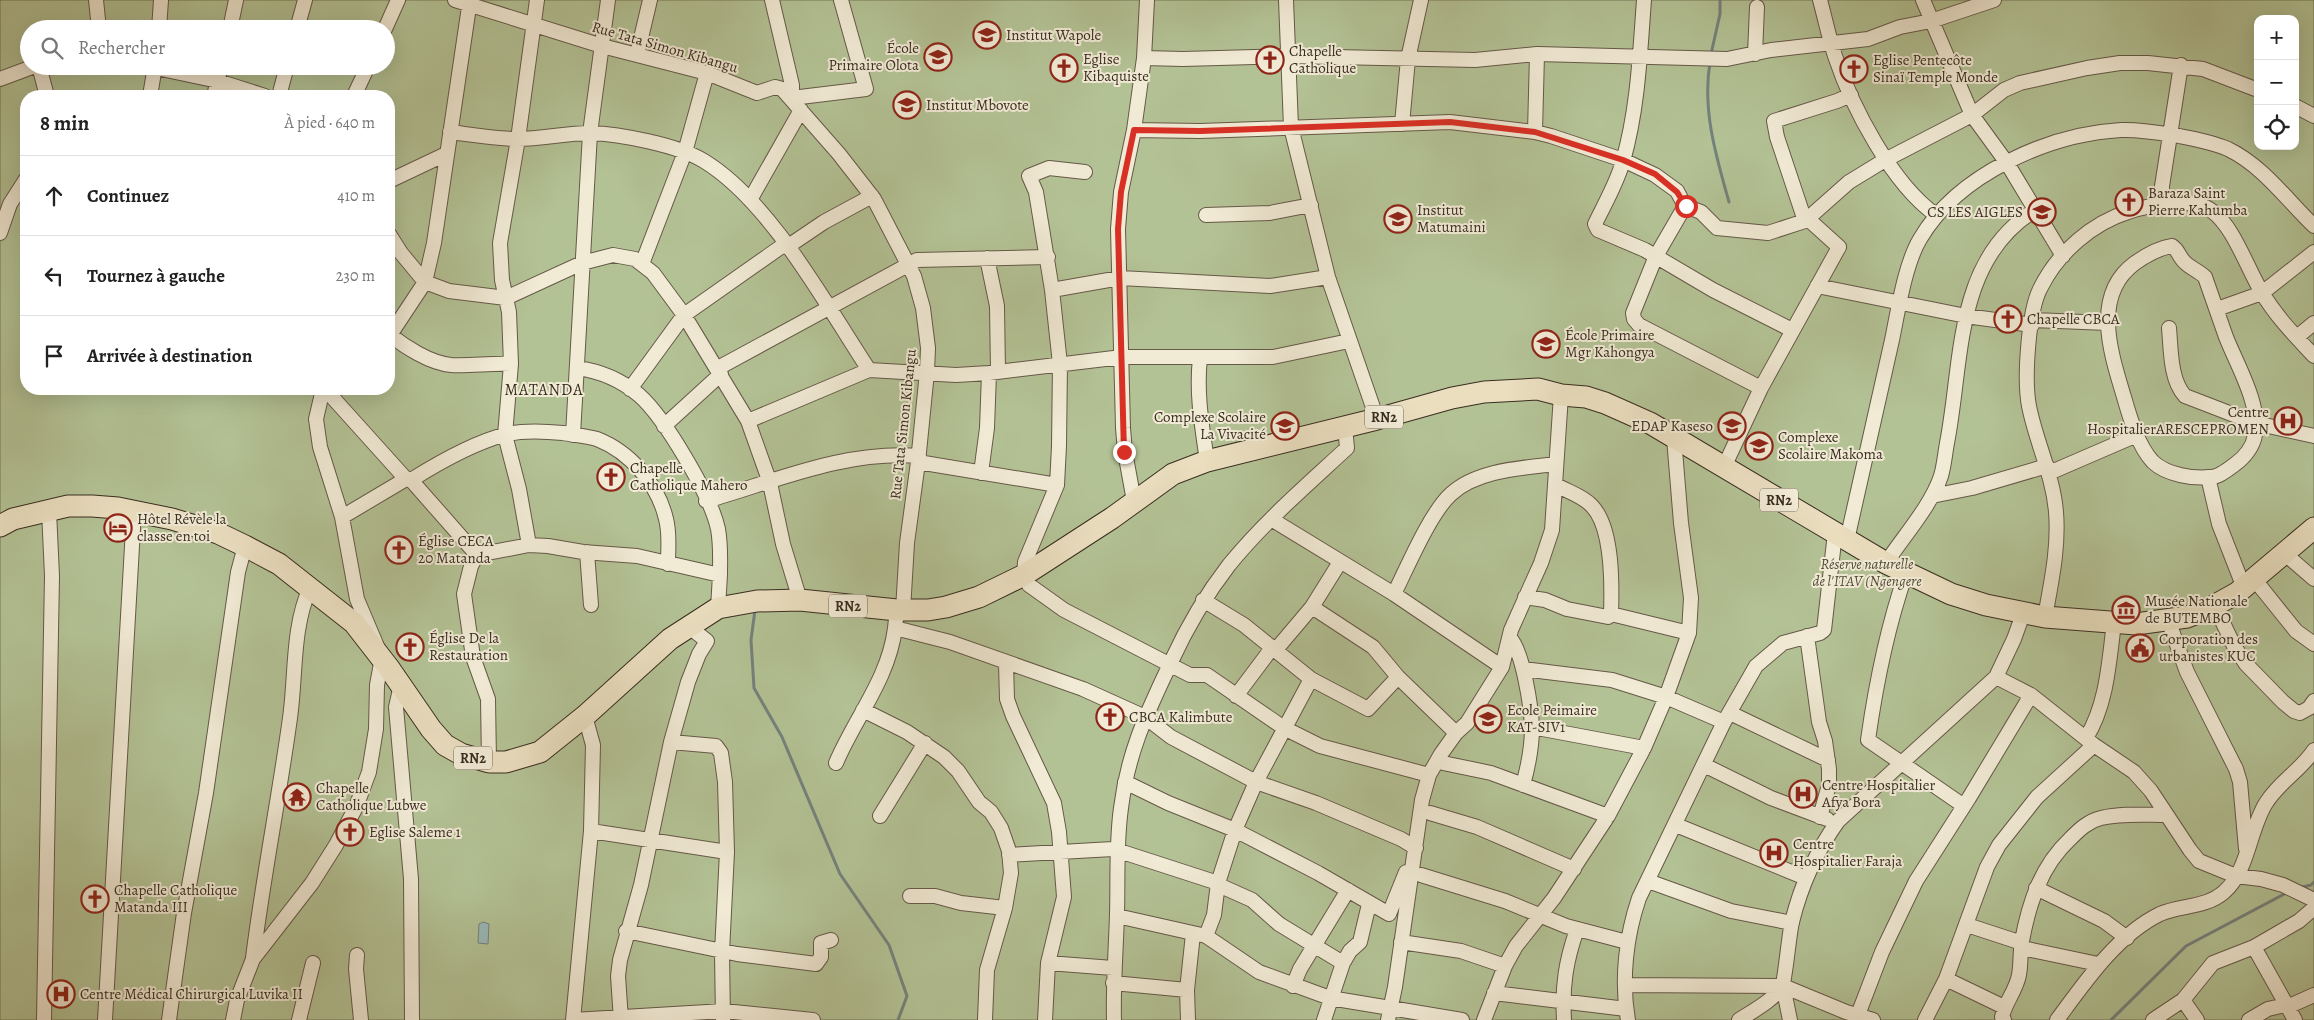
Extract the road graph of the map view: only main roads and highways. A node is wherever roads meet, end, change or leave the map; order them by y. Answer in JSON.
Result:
{"nodes":[{"id":1,"x":0,"y":526,"type":"edge"},
{"id":2,"x":2314,"y":528,"type":"edge"}],
"edges":[{"from":1,"to":2,"type":"highway","number":"RN2"}]}
